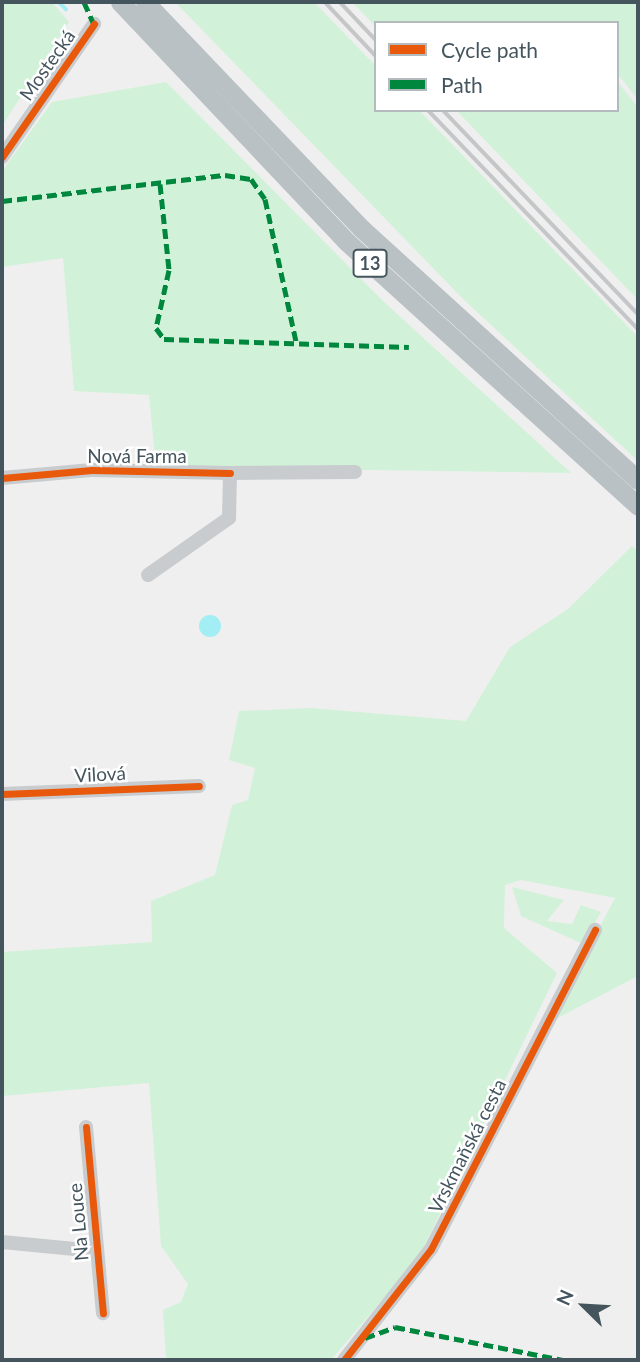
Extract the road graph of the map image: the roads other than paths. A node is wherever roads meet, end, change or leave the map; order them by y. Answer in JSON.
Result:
{"nodes":[{"id":1,"x":120,"y":2,"type":"edge"},
{"id":2,"x":145,"y":2,"type":"edge"},
{"id":3,"x":94,"y":24,"type":"dead end"},
{"id":4,"x":2,"y":157,"type":"edge"},
{"id":5,"x":355,"y":472,"type":"dead end"},
{"id":6,"x":230,"y":473,"type":"junction"},
{"id":7,"x":2,"y":478,"type":"edge"},
{"id":8,"x":638,"y":480,"type":"edge"},
{"id":9,"x":638,"y":506,"type":"edge"},
{"id":10,"x":148,"y":575,"type":"dead end"},
{"id":11,"x":199,"y":786,"type":"dead end"},
{"id":12,"x":2,"y":794,"type":"edge"},
{"id":13,"x":595,"y":930,"type":"dead end"},
{"id":14,"x":86,"y":1127,"type":"dead end"},
{"id":15,"x":2,"y":1242,"type":"edge"},
{"id":16,"x":96,"y":1251,"type":"junction"},
{"id":17,"x":103,"y":1313,"type":"dead end"},
{"id":18,"x":344,"y":1360,"type":"edge"}],
"edges":[{"from":1,"to":9,"type":"highway","number":"13"},
{"from":2,"to":8,"type":"highway","number":"13"},
{"from":3,"to":4,"type":"street","name":"Mostecká"},
{"from":5,"to":6,"type":"street","name":"Nová Farma"},
{"from":6,"to":7,"type":"street","name":"Nová Farma"},
{"from":6,"to":10,"type":"street"},
{"from":11,"to":12,"type":"street","name":"Vilová"},
{"from":13,"to":18,"type":"street","name":"Vrskmaňská cesta"},
{"from":14,"to":16,"type":"street","name":"Na Louce"},
{"from":15,"to":16,"type":"street","name":"Na Louce"},
{"from":16,"to":17,"type":"street","name":"Na Louce"}]}
